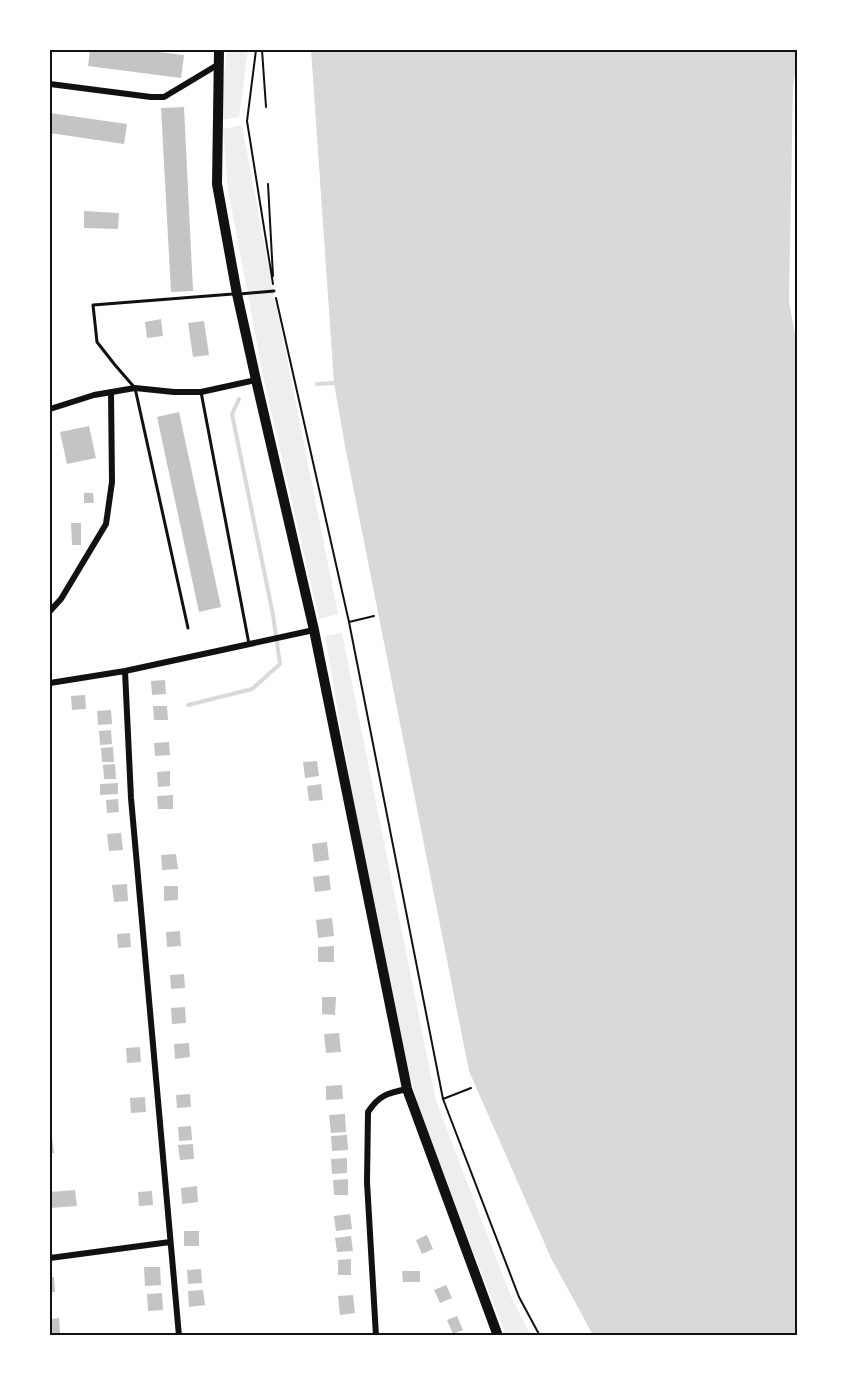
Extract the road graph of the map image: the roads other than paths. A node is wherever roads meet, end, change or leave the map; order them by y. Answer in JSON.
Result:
{"nodes":[{"id":1,"x":219,"y":50,"type":"edge"},
{"id":2,"x":219,"y":64,"type":"junction"},
{"id":3,"x":50,"y":84,"type":"edge"},
{"id":4,"x":274,"y":291,"type":"road end"},
{"id":5,"x":237,"y":294,"type":"junction"},
{"id":6,"x":256,"y":380,"type":"junction"},
{"id":7,"x":135,"y":388,"type":"junction"},
{"id":8,"x":111,"y":392,"type":"junction"},
{"id":9,"x":201,"y":392,"type":"junction"},
{"id":10,"x":50,"y":409,"type":"edge"},
{"id":11,"x":50,"y":611,"type":"edge"},
{"id":12,"x":188,"y":628,"type":"dead end"},
{"id":13,"x":314,"y":630,"type":"junction"},
{"id":14,"x":249,"y":644,"type":"junction"},
{"id":15,"x":125,"y":671,"type":"junction"},
{"id":16,"x":50,"y":683,"type":"edge"},
{"id":17,"x":407,"y":1089,"type":"junction"},
{"id":18,"x":170,"y":1242,"type":"junction"},
{"id":19,"x":50,"y":1258,"type":"edge"},
{"id":20,"x":179,"y":1335,"type":"edge"},
{"id":21,"x":376,"y":1335,"type":"edge"},
{"id":22,"x":498,"y":1335,"type":"edge"}],
"edges":[{"from":1,"to":2,"type":"main road"},
{"from":2,"to":3,"type":"street"},
{"from":2,"to":5,"type":"main road"},
{"from":4,"to":5,"type":"lane"},
{"from":5,"to":6,"type":"main road"},
{"from":5,"to":7,"type":"lane"},
{"from":6,"to":9,"type":"street"},
{"from":6,"to":13,"type":"main road"},
{"from":7,"to":8,"type":"street"},
{"from":7,"to":9,"type":"street"},
{"from":7,"to":12,"type":"lane"},
{"from":8,"to":10,"type":"street"},
{"from":8,"to":11,"type":"street"},
{"from":9,"to":14,"type":"lane"},
{"from":13,"to":14,"type":"street"},
{"from":13,"to":17,"type":"main road"},
{"from":14,"to":15,"type":"street"},
{"from":15,"to":16,"type":"street"},
{"from":15,"to":18,"type":"street"},
{"from":17,"to":21,"type":"street"},
{"from":17,"to":22,"type":"main road"},
{"from":18,"to":19,"type":"street"},
{"from":18,"to":20,"type":"street"}]}
